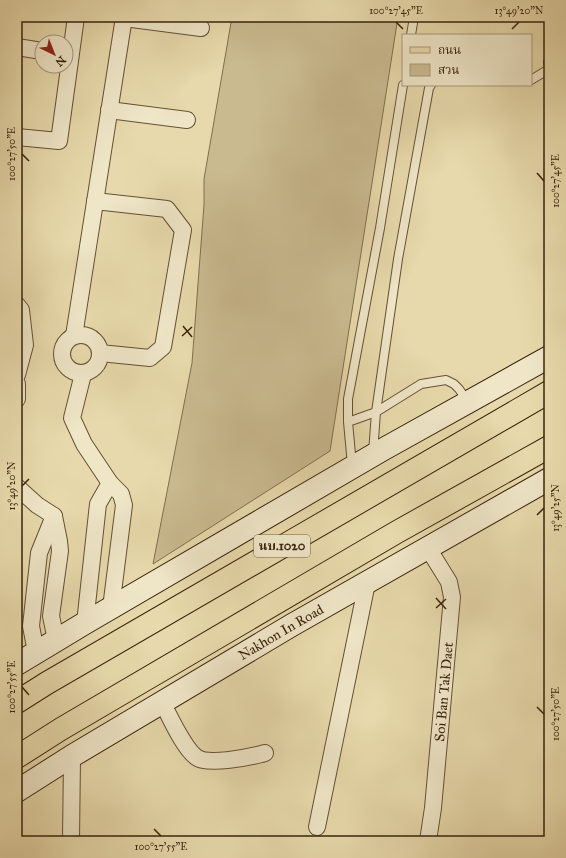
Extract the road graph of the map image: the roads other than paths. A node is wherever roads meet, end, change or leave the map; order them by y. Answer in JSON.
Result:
{"nodes":[{"id":1,"x":76,"y":17,"type":"edge"},
{"id":2,"x":124,"y":17,"type":"edge"},
{"id":3,"x":414,"y":17,"type":"edge"},
{"id":4,"x":201,"y":28,"type":"dead end"},
{"id":5,"x":73,"y":34,"type":"edge"},
{"id":6,"x":411,"y":34,"type":"edge"},
{"id":7,"x":17,"y":47,"type":"edge"},
{"id":8,"x":34,"y":49,"type":"edge"},
{"id":9,"x":549,"y":58,"type":"edge"},
{"id":10,"x":549,"y":66,"type":"edge"},
{"id":11,"x":549,"y":69,"type":"edge"},
{"id":12,"x":67,"y":74,"type":"edge"},
{"id":13,"x":532,"y":79,"type":"edge"},
{"id":14,"x":403,"y":86,"type":"edge"},
{"id":15,"x":430,"y":86,"type":"edge"},
{"id":16,"x":109,"y":110,"type":"junction"},
{"id":17,"x":187,"y":120,"type":"dead end"},
{"id":18,"x":17,"y":137,"type":"edge"},
{"id":19,"x":95,"y":201,"type":"junction"},
{"id":20,"x":17,"y":305,"type":"edge"},
{"id":21,"x":74,"y":336,"type":"junction"},
{"id":22,"x":100,"y":353,"type":"junction"},
{"id":23,"x":549,"y":357,"type":"edge"},
{"id":24,"x":83,"y":374,"type":"junction"},
{"id":25,"x":17,"y":375,"type":"edge"},
{"id":26,"x":17,"y":384,"type":"edge"},
{"id":27,"x":549,"y":392,"type":"edge"},
{"id":28,"x":17,"y":399,"type":"edge"},
{"id":29,"x":468,"y":402,"type":"junction"},
{"id":30,"x":376,"y":412,"type":"junction"},
{"id":31,"x":348,"y":422,"type":"junction"},
{"id":32,"x":549,"y":447,"type":"edge"},
{"id":33,"x":372,"y":456,"type":"junction"},
{"id":34,"x":352,"y":468,"type":"junction"},
{"id":35,"x":549,"y":479,"type":"edge"},
{"id":36,"x":110,"y":483,"type":"junction"},
{"id":37,"x":17,"y":487,"type":"edge"},
{"id":38,"x":54,"y":516,"type":"junction"},
{"id":39,"x":428,"y":548,"type":"junction"},
{"id":40,"x":367,"y":583,"type":"junction"},
{"id":41,"x":111,"y":608,"type":"junction"},
{"id":42,"x":85,"y":623,"type":"junction"},
{"id":43,"x":56,"y":640,"type":"junction"},
{"id":44,"x":36,"y":652,"type":"junction"},
{"id":45,"x":17,"y":664,"type":"edge"},
{"id":46,"x":17,"y":702,"type":"edge"},
{"id":47,"x":162,"y":702,"type":"junction"},
{"id":48,"x":266,"y":754,"type":"dead end"},
{"id":49,"x":72,"y":756,"type":"junction"},
{"id":50,"x":17,"y":757,"type":"edge"},
{"id":51,"x":17,"y":791,"type":"edge"},
{"id":52,"x":317,"y":827,"type":"dead end"},
{"id":53,"x":71,"y":841,"type":"edge"},
{"id":54,"x":428,"y":841,"type":"edge"}],
"edges":[{"from":1,"to":5,"type":"street"},
{"from":2,"to":4,"type":"street"},
{"from":2,"to":16,"type":"street"},
{"from":3,"to":6,"type":"lane"},
{"from":7,"to":8,"type":"street"},
{"from":9,"to":10,"type":"lane"},
{"from":11,"to":13,"type":"lane"},
{"from":12,"to":18,"type":"street"},
{"from":14,"to":31,"type":"lane"},
{"from":15,"to":30,"type":"lane"},
{"from":16,"to":17,"type":"street"},
{"from":16,"to":19,"type":"street"},
{"from":19,"to":21,"type":"street"},
{"from":19,"to":22,"type":"street"},
{"from":20,"to":25,"type":"street"},
{"from":21,"to":22,"type":"street"},
{"from":21,"to":24,"type":"street"},
{"from":22,"to":24,"type":"street"},
{"from":23,"to":29,"type":"main road","number":"นบ.1020"},
{"from":24,"to":36,"type":"street"},
{"from":26,"to":28,"type":"street"},
{"from":27,"to":46,"type":"main road","number":"นบ.1020"},
{"from":29,"to":30,"type":"lane"},
{"from":29,"to":33,"type":"main road","number":"นบ.1020"},
{"from":30,"to":31,"type":"lane"},
{"from":30,"to":33,"type":"lane"},
{"from":31,"to":34,"type":"lane"},
{"from":32,"to":50,"type":"main road","name":"Nakhon In Road"},
{"from":33,"to":34,"type":"main road","number":"นบ.1020"},
{"from":34,"to":41,"type":"main road","number":"นบ.1020"},
{"from":35,"to":39,"type":"main road","name":"Nakhon In Road"},
{"from":36,"to":41,"type":"street"},
{"from":36,"to":42,"type":"street"},
{"from":37,"to":38,"type":"street"},
{"from":38,"to":43,"type":"street"},
{"from":38,"to":44,"type":"street"},
{"from":39,"to":40,"type":"main road","name":"Nakhon In Road"},
{"from":39,"to":54,"type":"street","name":"Soi Ban Tak Daet"},
{"from":40,"to":47,"type":"main road","name":"Nakhon In Road"},
{"from":40,"to":52,"type":"street"},
{"from":41,"to":42,"type":"main road","number":"นบ.1020"},
{"from":42,"to":43,"type":"main road","number":"นบ.1020"},
{"from":43,"to":44,"type":"main road","number":"นบ.1020"},
{"from":44,"to":45,"type":"main road","number":"นบ.1020"},
{"from":47,"to":48,"type":"street"},
{"from":47,"to":49,"type":"main road","name":"Nakhon In Road"},
{"from":49,"to":51,"type":"main road","name":"Nakhon In Road"},
{"from":49,"to":53,"type":"street"}]}
